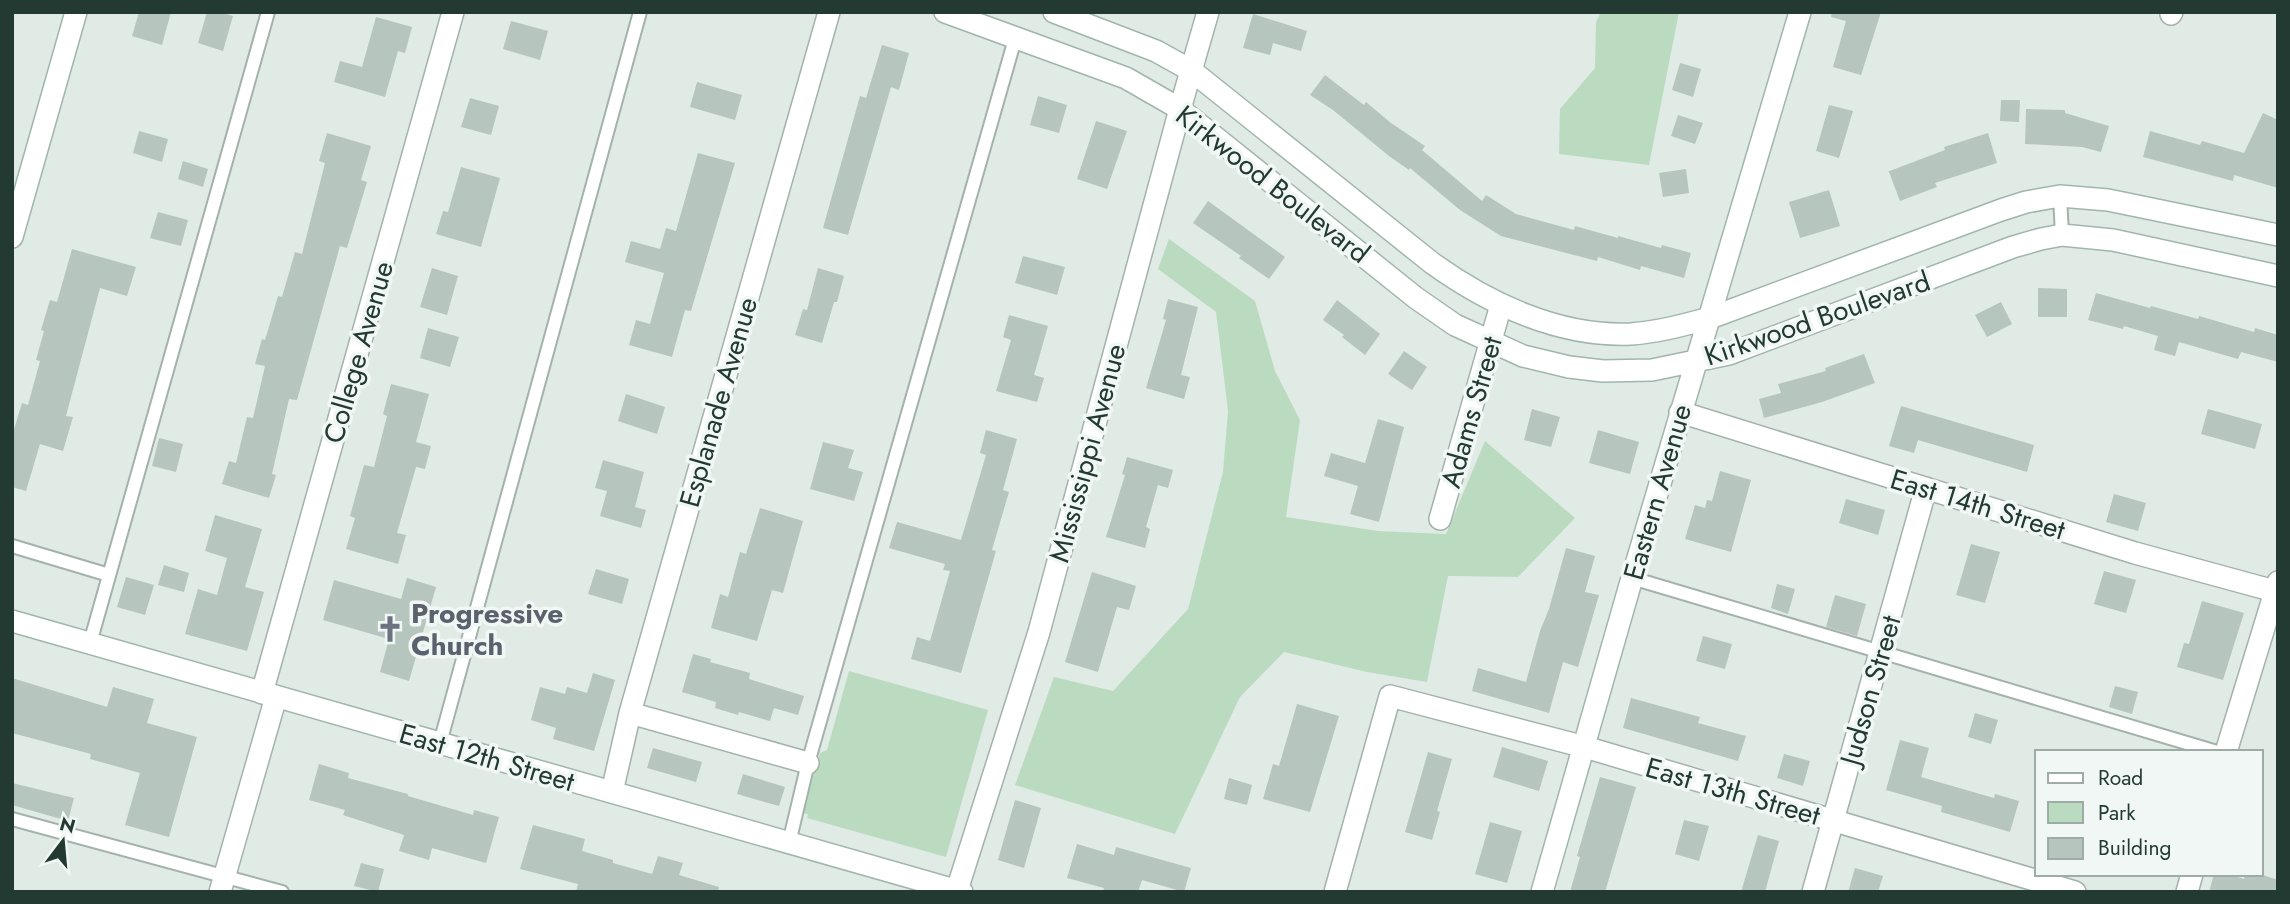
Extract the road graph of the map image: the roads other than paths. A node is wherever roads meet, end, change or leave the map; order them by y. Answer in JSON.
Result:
{"nodes":[{"id":1,"x":76,"y":12,"type":"edge"},
{"id":2,"x":268,"y":12,"type":"edge"},
{"id":3,"x":453,"y":12,"type":"edge"},
{"id":4,"x":640,"y":12,"type":"edge"},
{"id":5,"x":829,"y":12,"type":"edge"},
{"id":6,"x":945,"y":12,"type":"edge"},
{"id":7,"x":1054,"y":12,"type":"edge"},
{"id":8,"x":1208,"y":12,"type":"edge"},
{"id":9,"x":1800,"y":12,"type":"edge"},
{"id":10,"x":1015,"y":39,"type":"junction"},
{"id":11,"x":1192,"y":71,"type":"junction"},
{"id":12,"x":1180,"y":108,"type":"junction"},
{"id":13,"x":2060,"y":196,"type":"junction"},
{"id":14,"x":2062,"y":235,"type":"junction"},
{"id":15,"x":2278,"y":235,"type":"edge"},
{"id":16,"x":12,"y":237,"type":"edge"},
{"id":17,"x":2278,"y":276,"type":"edge"},
{"id":18,"x":1501,"y":305,"type":"junction"},
{"id":19,"x":1710,"y":318,"type":"junction"},
{"id":20,"x":1490,"y":341,"type":"junction"},
{"id":21,"x":1696,"y":361,"type":"junction"},
{"id":22,"x":1680,"y":412,"type":"junction"},
{"id":23,"x":1926,"y":488,"type":"junction"},
{"id":24,"x":1440,"y":519,"type":"dead end"},
{"id":25,"x":12,"y":547,"type":"edge"},
{"id":26,"x":109,"y":575,"type":"junction"},
{"id":27,"x":1632,"y":578,"type":"junction"},
{"id":28,"x":2277,"y":588,"type":"edge"},
{"id":29,"x":12,"y":621,"type":"edge"},
{"id":30,"x":90,"y":643,"type":"junction"},
{"id":31,"x":1880,"y":652,"type":"junction"},
{"id":32,"x":269,"y":695,"type":"junction"},
{"id":33,"x":630,"y":713,"type":"junction"},
{"id":34,"x":440,"y":743,"type":"junction"},
{"id":35,"x":1585,"y":747,"type":"junction"},
{"id":36,"x":2210,"y":750,"type":"edge"},
{"id":37,"x":2227,"y":750,"type":"edge"},
{"id":38,"x":808,"y":763,"type":"junction"},
{"id":39,"x":612,"y":792,"type":"junction"},
{"id":40,"x":12,"y":819,"type":"edge"},
{"id":41,"x":1833,"y":821,"type":"junction"},
{"id":42,"x":789,"y":843,"type":"junction"},
{"id":43,"x":222,"y":884,"type":"edge"},
{"id":44,"x":934,"y":888,"type":"edge"},
{"id":45,"x":959,"y":891,"type":"edge"},
{"id":46,"x":282,"y":892,"type":"edge"},
{"id":47,"x":1335,"y":892,"type":"edge"},
{"id":48,"x":1542,"y":892,"type":"edge"},
{"id":49,"x":1814,"y":892,"type":"edge"},
{"id":50,"x":2075,"y":892,"type":"edge"}],
"edges":[{"from":1,"to":16,"type":"street"},
{"from":2,"to":26,"type":"lane"},
{"from":3,"to":32,"type":"street","name":"College Avenue"},
{"from":4,"to":34,"type":"lane"},
{"from":5,"to":33,"type":"street","name":"Esplanade Avenue"},
{"from":6,"to":10,"type":"street","name":"Kirkwood Boulevard"},
{"from":7,"to":11,"type":"street","name":"Kirkwood Boulevard"},
{"from":8,"to":11,"type":"street","name":"Mississippi Avenue"},
{"from":9,"to":19,"type":"street","name":"Eastern Avenue"},
{"from":10,"to":12,"type":"street","name":"Kirkwood Boulevard"},
{"from":10,"to":38,"type":"lane"},
{"from":11,"to":12,"type":"street","name":"Mississippi Avenue"},
{"from":11,"to":18,"type":"street","name":"Kirkwood Boulevard"},
{"from":12,"to":20,"type":"street","name":"Kirkwood Boulevard"},
{"from":12,"to":45,"type":"street","name":"Mississippi Avenue"},
{"from":13,"to":14,"type":"lane"},
{"from":13,"to":15,"type":"street","name":"Kirkwood Boulevard"},
{"from":13,"to":19,"type":"street","name":"Kirkwood Boulevard"},
{"from":14,"to":17,"type":"street","name":"Kirkwood Boulevard"},
{"from":14,"to":21,"type":"street","name":"Kirkwood Boulevard"},
{"from":18,"to":19,"type":"street","name":"Kirkwood Boulevard"},
{"from":18,"to":20,"type":"street","name":"Adams Street"},
{"from":19,"to":21,"type":"street","name":"Eastern Avenue"},
{"from":20,"to":21,"type":"street","name":"Kirkwood Boulevard"},
{"from":20,"to":24,"type":"street","name":"Adams Street"},
{"from":21,"to":22,"type":"street","name":"Eastern Avenue"},
{"from":22,"to":23,"type":"street","name":"East 14th Street"},
{"from":22,"to":27,"type":"street","name":"Eastern Avenue"},
{"from":23,"to":28,"type":"street","name":"East 14th Street"},
{"from":23,"to":31,"type":"street","name":"Judson Street"},
{"from":25,"to":26,"type":"lane"},
{"from":26,"to":30,"type":"lane"},
{"from":27,"to":31,"type":"lane"},
{"from":27,"to":35,"type":"street","name":"Eastern Avenue"},
{"from":28,"to":37,"type":"street"},
{"from":29,"to":30,"type":"street","name":"East 12th Street"},
{"from":30,"to":32,"type":"street","name":"East 12th Street"},
{"from":31,"to":36,"type":"lane"},
{"from":31,"to":41,"type":"street","name":"Judson Street"},
{"from":32,"to":34,"type":"street","name":"East 12th Street"},
{"from":32,"to":43,"type":"street","name":"College Avenue"},
{"from":33,"to":38,"type":"street"},
{"from":33,"to":39,"type":"street","name":"Esplanade Avenue"},
{"from":34,"to":39,"type":"street","name":"East 12th Street"},
{"from":35,"to":41,"type":"street","name":"East 13th Street"},
{"from":35,"to":47,"type":"street","name":"East 13th Street"},
{"from":35,"to":48,"type":"street","name":"Eastern Avenue"},
{"from":38,"to":42,"type":"lane"},
{"from":39,"to":42,"type":"street","name":"East 12th Street"},
{"from":40,"to":43,"type":"lane"},
{"from":41,"to":49,"type":"street","name":"Judson Street"},
{"from":41,"to":50,"type":"street","name":"East 13th Street"},
{"from":42,"to":44,"type":"street","name":"East 12th Street"},
{"from":43,"to":46,"type":"lane"},
{"from":44,"to":45,"type":"street","name":"East 12th Street"}]}
